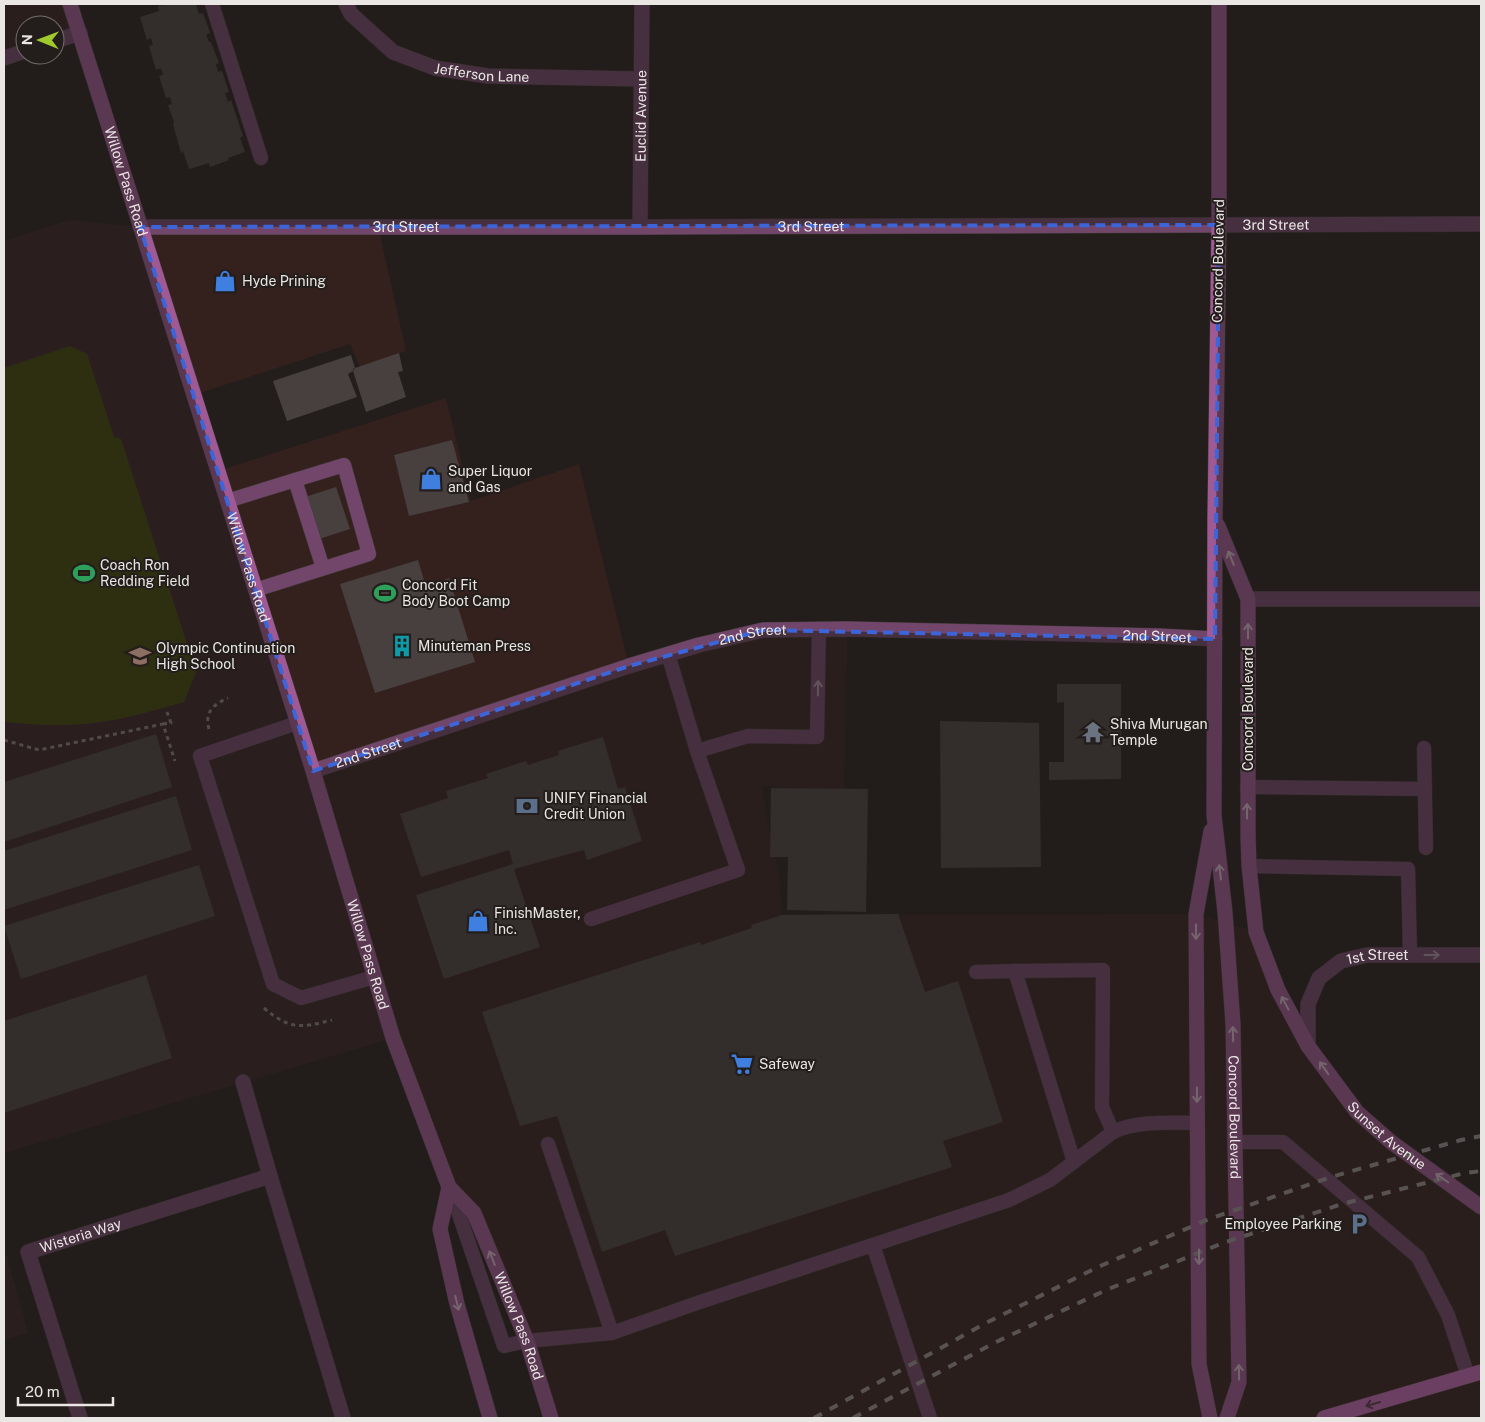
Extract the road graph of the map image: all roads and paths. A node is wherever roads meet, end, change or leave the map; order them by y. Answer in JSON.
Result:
{"nodes":[{"id":1,"x":70,"y":4,"type":"edge"},
{"id":2,"x":212,"y":4,"type":"edge"},
{"id":3,"x":346,"y":4,"type":"edge"},
{"id":4,"x":642,"y":4,"type":"edge"},
{"id":5,"x":1219,"y":4,"type":"edge"},
{"id":6,"x":80,"y":33,"type":"junction"},
{"id":7,"x":65,"y":38,"type":"edge"},
{"id":8,"x":641,"y":79,"type":"junction"},
{"id":9,"x":261,"y":158,"type":"dead end"},
{"id":10,"x":1481,"y":224,"type":"edge"},
{"id":11,"x":1219,"y":225,"type":"junction"},
{"id":12,"x":140,"y":226,"type":"junction"},
{"id":13,"x":640,"y":227,"type":"junction"},
{"id":14,"x":294,"y":480,"type":"junction"},
{"id":15,"x":227,"y":501,"type":"junction"},
{"id":16,"x":1215,"y":518,"type":"junction"},
{"id":17,"x":323,"y":568,"type":"junction"},
{"id":18,"x":255,"y":590,"type":"junction"},
{"id":19,"x":1248,"y":599,"type":"junction"},
{"id":20,"x":1481,"y":600,"type":"edge"},
{"id":21,"x":819,"y":630,"type":"junction"},
{"id":22,"x":1215,"y":639,"type":"junction"},
{"id":23,"x":668,"y":654,"type":"junction"},
{"id":24,"x":228,"y":698,"type":"dead end"},
{"id":25,"x":167,"y":712,"type":"dead end"},
{"id":26,"x":297,"y":723,"type":"junction"},
{"id":27,"x":163,"y":724,"type":"junction"},
{"id":28,"x":210,"y":732,"type":"dead end"},
{"id":29,"x":4,"y":740,"type":"edge"},
{"id":30,"x":178,"y":743,"type":"dead end"},
{"id":31,"x":170,"y":746,"type":"junction"},
{"id":32,"x":1424,"y":748,"type":"dead end"},
{"id":33,"x":698,"y":751,"type":"junction"},
{"id":34,"x":176,"y":764,"type":"dead end"},
{"id":35,"x":313,"y":771,"type":"junction"},
{"id":36,"x":1247,"y":787,"type":"junction"},
{"id":37,"x":1424,"y":789,"type":"junction"},
{"id":38,"x":1214,"y":815,"type":"junction"},
{"id":39,"x":1426,"y":848,"type":"dead end"},
{"id":40,"x":1249,"y":866,"type":"junction"},
{"id":41,"x":591,"y":919,"type":"dead end"},
{"id":42,"x":1410,"y":955,"type":"junction"},
{"id":43,"x":1481,"y":955,"type":"edge"},
{"id":44,"x":1015,"y":971,"type":"junction"},
{"id":45,"x":976,"y":972,"type":"dead end"},
{"id":46,"x":374,"y":976,"type":"junction"},
{"id":47,"x":258,"y":1002,"type":"dead end"},
{"id":48,"x":332,"y":1020,"type":"dead end"},
{"id":49,"x":1308,"y":1046,"type":"junction"},
{"id":50,"x":244,"y":1082,"type":"dead end"},
{"id":51,"x":1197,"y":1123,"type":"junction"},
{"id":52,"x":1113,"y":1132,"type":"junction"},
{"id":53,"x":1235,"y":1142,"type":"junction"},
{"id":54,"x":548,"y":1144,"type":"dead end"},
{"id":55,"x":1074,"y":1162,"type":"junction"},
{"id":56,"x":270,"y":1176,"type":"junction"},
{"id":57,"x":449,"y":1187,"type":"junction"},
{"id":58,"x":1481,"y":1206,"type":"edge"},
{"id":59,"x":873,"y":1245,"type":"junction"},
{"id":60,"x":612,"y":1333,"type":"junction"},
{"id":61,"x":527,"y":1341,"type":"junction"},
{"id":62,"x":1474,"y":1374,"type":"edge"},
{"id":63,"x":487,"y":1417,"type":"edge"},
{"id":64,"x":80,"y":1418,"type":"edge"},
{"id":65,"x":343,"y":1418,"type":"edge"},
{"id":66,"x":551,"y":1418,"type":"edge"},
{"id":67,"x":930,"y":1418,"type":"edge"},
{"id":68,"x":1210,"y":1418,"type":"edge"},
{"id":69,"x":1227,"y":1418,"type":"edge"},
{"id":70,"x":1324,"y":1418,"type":"edge"}],
"edges":[{"from":1,"to":6,"type":"street","name":"Willow Pass Road"},
{"from":2,"to":9,"type":"lane"},
{"from":3,"to":8,"type":"street","name":"Jefferson Lane"},
{"from":4,"to":8,"type":"street","name":"Euclid Avenue"},
{"from":5,"to":11,"type":"street","name":"Concord Boulevard"},
{"from":6,"to":7,"type":"street"},
{"from":6,"to":12,"type":"street","name":"Willow Pass Road"},
{"from":8,"to":13,"type":"street","name":"Euclid Avenue"},
{"from":10,"to":11,"type":"street","name":"3rd Street"},
{"from":11,"to":13,"type":"street","name":"3rd Street"},
{"from":11,"to":16,"type":"street","name":"Concord Boulevard"},
{"from":12,"to":13,"type":"street","name":"3rd Street"},
{"from":12,"to":15,"type":"street","name":"Willow Pass Road"},
{"from":14,"to":15,"type":"lane"},
{"from":14,"to":17,"type":"lane"},
{"from":14,"to":17,"type":"lane"},
{"from":15,"to":18,"type":"street","name":"Willow Pass Road"},
{"from":19,"to":16,"type":"street","name":"Concord Boulevard","one_way":true},
{"from":16,"to":22,"type":"street","name":"Concord Boulevard"},
{"from":17,"to":18,"type":"lane"},
{"from":18,"to":26,"type":"street","name":"Willow Pass Road"},
{"from":19,"to":20,"type":"street"},
{"from":36,"to":19,"type":"street","name":"Concord Boulevard","one_way":true},
{"from":21,"to":22,"type":"street","name":"2nd Street"},
{"from":21,"to":23,"type":"street","name":"2nd Street"},
{"from":33,"to":21,"type":"lane","one_way":true},
{"from":22,"to":38,"type":"street","name":"Concord Boulevard"},
{"from":23,"to":33,"type":"lane"},
{"from":23,"to":35,"type":"street","name":"2nd Street"},
{"from":24,"to":28,"type":"path"},
{"from":25,"to":27,"type":"path"},
{"from":26,"to":35,"type":"street","name":"Willow Pass Road"},
{"from":26,"to":46,"type":"lane"},
{"from":27,"to":29,"type":"path"},
{"from":27,"to":31,"type":"path"},
{"from":30,"to":31,"type":"path"},
{"from":31,"to":34,"type":"path"},
{"from":32,"to":37,"type":"lane"},
{"from":33,"to":41,"type":"lane"},
{"from":35,"to":46,"type":"street","name":"Willow Pass Road"},
{"from":36,"to":37,"type":"lane"},
{"from":40,"to":36,"type":"street","name":"Concord Boulevard","one_way":true},
{"from":37,"to":39,"type":"lane"},
{"from":38,"to":51,"type":"street","name":"Concord Boulevard","one_way":true},
{"from":53,"to":38,"type":"street","name":"Concord Boulevard","one_way":true},
{"from":40,"to":42,"type":"lane"},
{"from":49,"to":40,"type":"street","name":"Concord Boulevard","one_way":true},
{"from":42,"to":43,"type":"street","name":"1st Street","one_way":true},
{"from":42,"to":49,"type":"street","name":"1st Street"},
{"from":44,"to":45,"type":"lane"},
{"from":44,"to":52,"type":"lane"},
{"from":44,"to":55,"type":"lane"},
{"from":46,"to":57,"type":"street","name":"Willow Pass Road"},
{"from":47,"to":48,"type":"path"},
{"from":58,"to":49,"type":"street","name":"Sunset Avenue","one_way":true},
{"from":50,"to":56,"type":"street"},
{"from":51,"to":52,"type":"lane"},
{"from":51,"to":68,"type":"street","name":"Concord Boulevard","one_way":true},
{"from":52,"to":55,"type":"lane"},
{"from":53,"to":62,"type":"lane"},
{"from":69,"to":53,"type":"street","name":"Concord Boulevard","one_way":true},
{"from":54,"to":60,"type":"lane"},
{"from":55,"to":59,"type":"lane"},
{"from":56,"to":64,"type":"street","name":"Wisteria Way"},
{"from":56,"to":65,"type":"street"},
{"from":61,"to":57,"type":"street","name":"Willow Pass Road","one_way":true},
{"from":57,"to":61,"type":"lane"},
{"from":57,"to":63,"type":"street","one_way":true},
{"from":59,"to":60,"type":"lane"},
{"from":59,"to":67,"type":"lane"},
{"from":60,"to":61,"type":"lane"},
{"from":61,"to":66,"type":"street","name":"Willow Pass Road"},
{"from":62,"to":70,"type":"main road","one_way":true}]}
